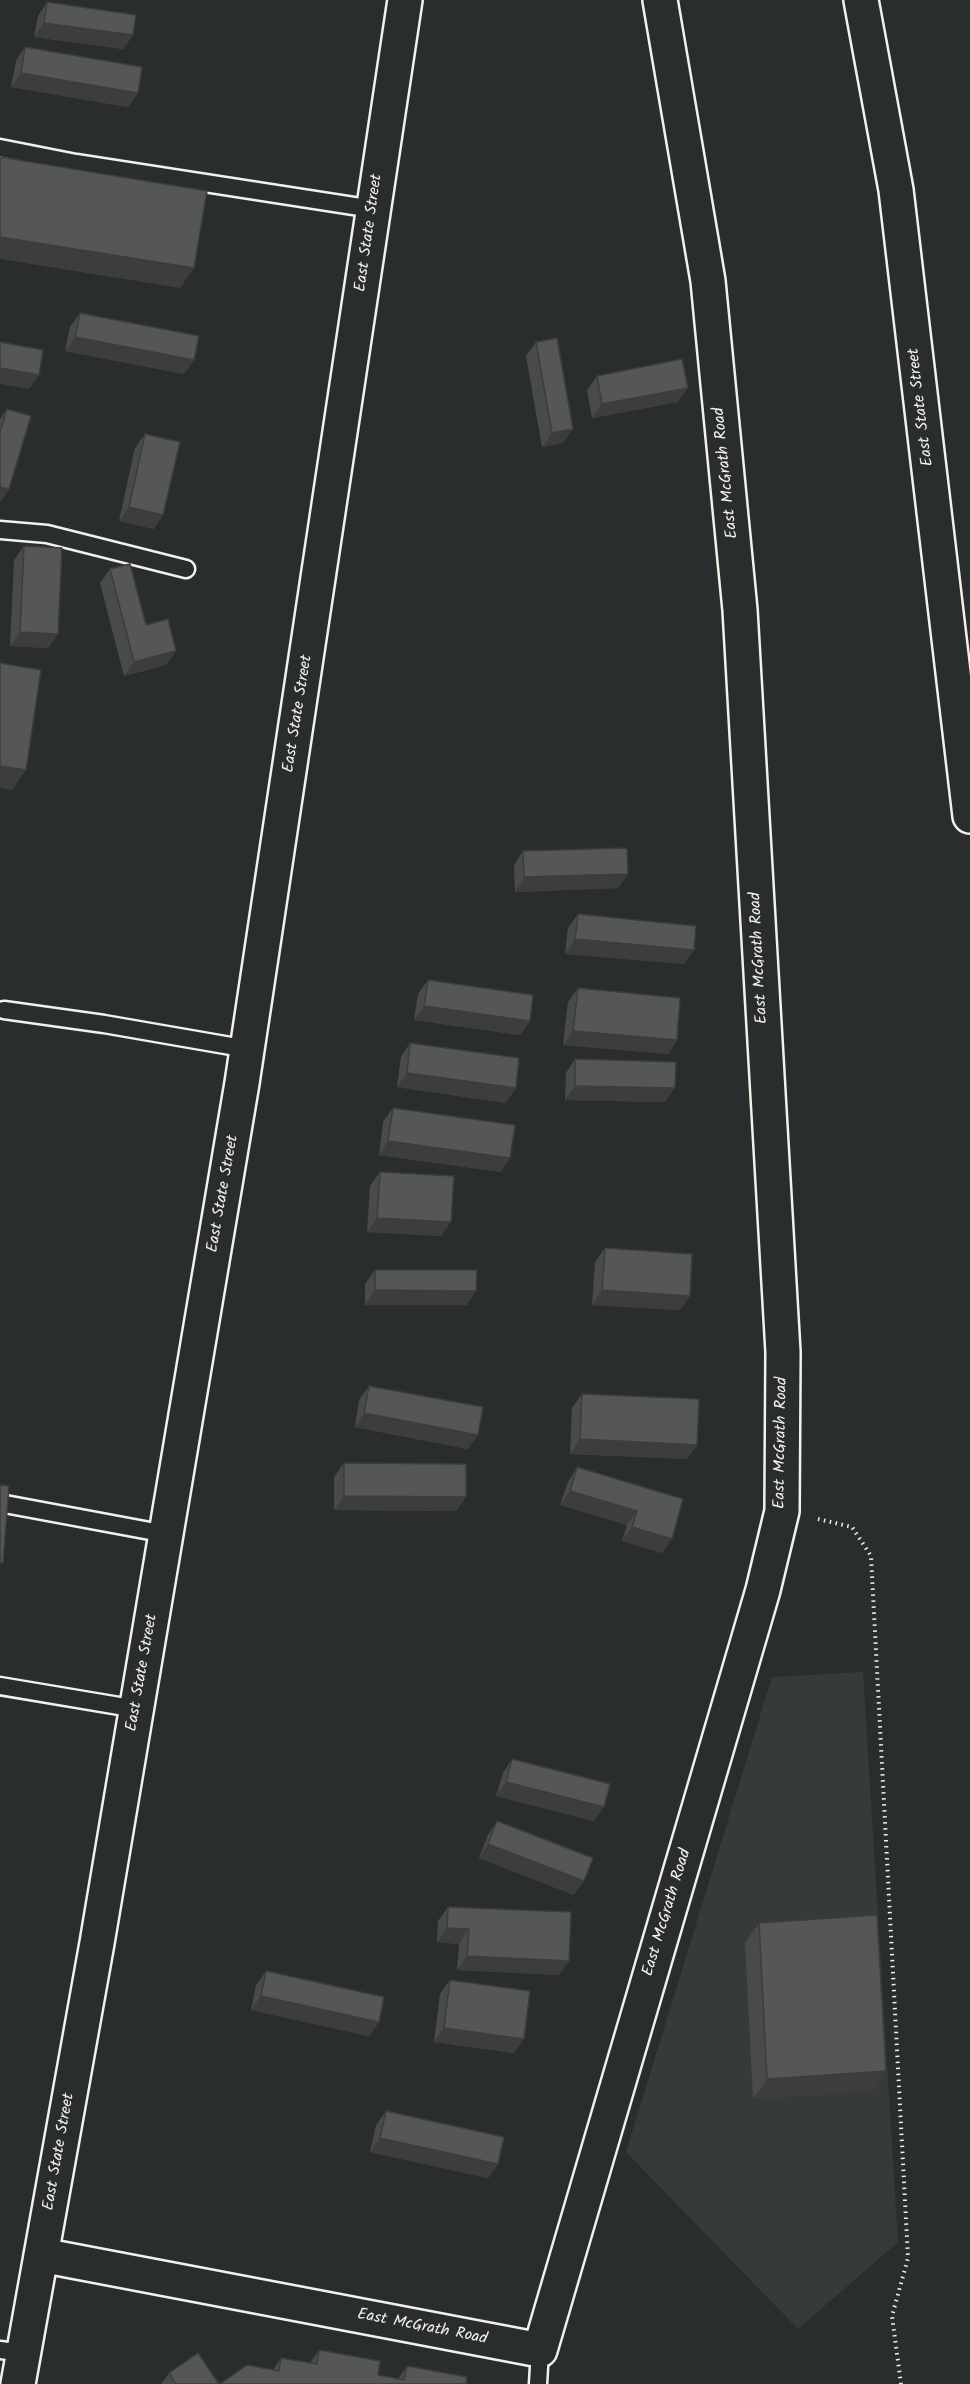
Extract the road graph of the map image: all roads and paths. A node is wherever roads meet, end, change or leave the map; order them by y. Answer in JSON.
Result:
{"nodes":[{"id":1,"x":405,"y":0,"type":"edge"},
{"id":2,"x":660,"y":0,"type":"edge"},
{"id":3,"x":861,"y":0,"type":"edge"},
{"id":4,"x":0,"y":148,"type":"edge"},
{"id":5,"x":373,"y":209,"type":"junction"},
{"id":6,"x":0,"y":530,"type":"edge"},
{"id":7,"x":186,"y":569,"type":"dead end"},
{"id":8,"x":970,"y":816,"type":"edge"},
{"id":9,"x":4,"y":1010,"type":"dead end"},
{"id":10,"x":248,"y":1049,"type":"junction"},
{"id":11,"x":0,"y":1503,"type":"edge"},
{"id":12,"x":782,"y":1511,"type":"junction"},
{"id":13,"x":166,"y":1534,"type":"junction"},
{"id":14,"x":0,"y":1686,"type":"edge"},
{"id":15,"x":137,"y":1709,"type":"junction"},
{"id":16,"x":41,"y":2255,"type":"junction"},
{"id":17,"x":540,"y":2350,"type":"junction"},
{"id":18,"x":14,"y":2362,"type":"edge"},
{"id":19,"x":538,"y":2384,"type":"edge"},
{"id":20,"x":901,"y":2384,"type":"edge"}],
"edges":[{"from":1,"to":5,"type":"main road","name":"East State Street"},
{"from":2,"to":12,"type":"main road","name":"East McGrath Road"},
{"from":3,"to":8,"type":"main road","name":"East State Street"},
{"from":4,"to":5,"type":"lane"},
{"from":5,"to":10,"type":"main road","name":"East State Street"},
{"from":6,"to":7,"type":"lane"},
{"from":9,"to":10,"type":"lane"},
{"from":10,"to":13,"type":"main road","name":"East State Street"},
{"from":11,"to":13,"type":"lane"},
{"from":12,"to":17,"type":"main road","name":"East McGrath Road"},
{"from":12,"to":20,"type":"path"},
{"from":13,"to":15,"type":"main road","name":"East State Street"},
{"from":14,"to":15,"type":"lane"},
{"from":15,"to":16,"type":"main road","name":"East State Street"},
{"from":16,"to":17,"type":"main road","name":"East McGrath Road"},
{"from":16,"to":18,"type":"main road","name":"East State Street"},
{"from":17,"to":19,"type":"lane"}]}
